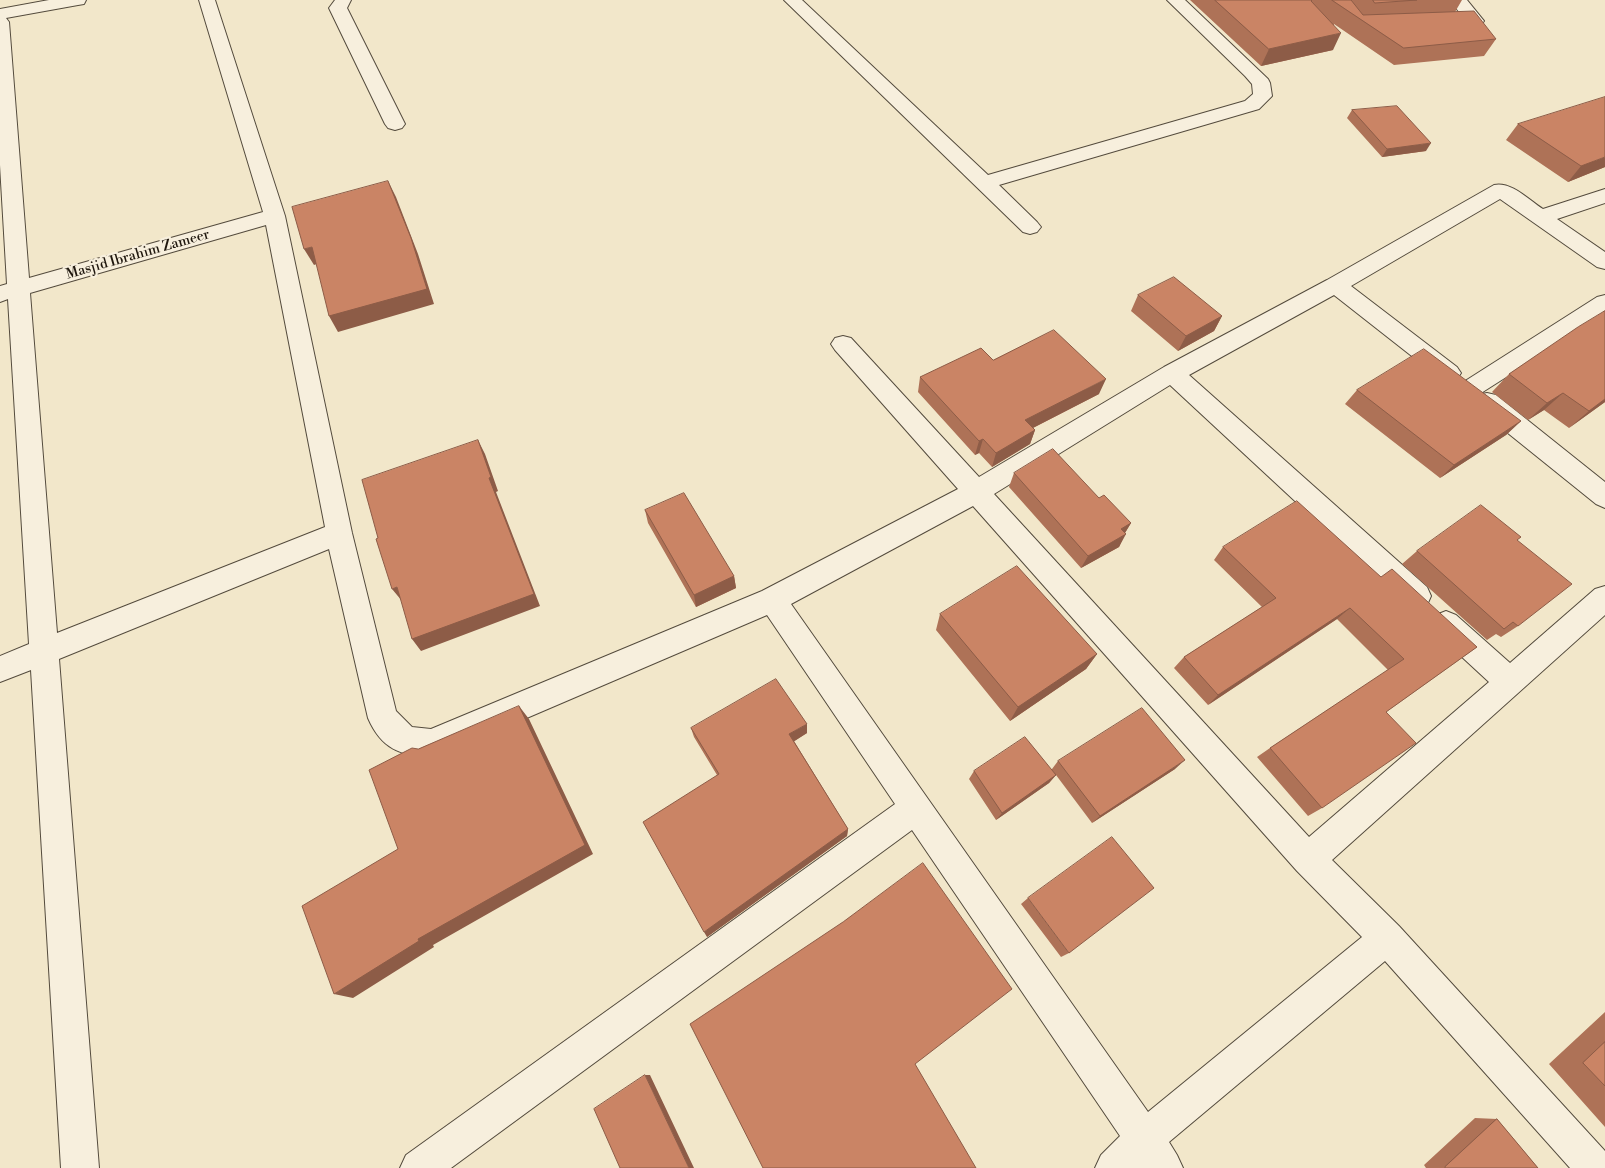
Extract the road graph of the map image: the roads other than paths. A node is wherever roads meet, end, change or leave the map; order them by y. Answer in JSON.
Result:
{"nodes":[{"id":1,"x":78,"y":0,"type":"edge"},
{"id":2,"x":207,"y":0,"type":"edge"},
{"id":3,"x":343,"y":0,"type":"edge"},
{"id":4,"x":792,"y":0,"type":"edge"},
{"id":5,"x":1175,"y":0,"type":"edge"},
{"id":6,"x":1458,"y":0,"type":"edge"},
{"id":7,"x":0,"y":14,"type":"edge"},
{"id":8,"x":0,"y":22,"type":"edge"},
{"id":9,"x":1437,"y":23,"type":"edge"},
{"id":10,"x":395,"y":124,"type":"dead end"},
{"id":11,"x":984,"y":183,"type":"junction"},
{"id":12,"x":1605,"y":196,"type":"edge"},
{"id":13,"x":275,"y":216,"type":"junction"},
{"id":14,"x":1540,"y":217,"type":"junction"},
{"id":15,"x":1030,"y":227,"type":"dead end"},
{"id":16,"x":1605,"y":262,"type":"edge"},
{"id":17,"x":1335,"y":285,"type":"junction"},
{"id":18,"x":10,"y":292,"type":"edge"},
{"id":19,"x":1605,"y":303,"type":"edge"},
{"id":20,"x":843,"y":344,"type":"dead end"},
{"id":21,"x":1172,"y":373,"type":"junction"},
{"id":22,"x":1470,"y":389,"type":"junction"},
{"id":23,"x":975,"y":492,"type":"junction"},
{"id":24,"x":1605,"y":497,"type":"edge"},
{"id":25,"x":339,"y":533,"type":"junction"},
{"id":26,"x":1605,"y":598,"type":"edge"},
{"id":27,"x":772,"y":600,"type":"junction"},
{"id":28,"x":44,"y":652,"type":"junction"},
{"id":29,"x":0,"y":669,"type":"edge"},
{"id":30,"x":1510,"y":682,"type":"junction"},
{"id":31,"x":916,"y":808,"type":"junction"},
{"id":32,"x":1308,"y":860,"type":"junction"},
{"id":33,"x":1387,"y":938,"type":"junction"},
{"id":34,"x":1144,"y":1139,"type":"junction"},
{"id":35,"x":80,"y":1168,"type":"edge"},
{"id":36,"x":419,"y":1168,"type":"edge"},
{"id":37,"x":1114,"y":1168,"type":"edge"},
{"id":38,"x":1164,"y":1168,"type":"edge"},
{"id":39,"x":1595,"y":1168,"type":"edge"}],
"edges":[{"from":1,"to":7,"type":"street"},
{"from":2,"to":13,"type":"street"},
{"from":3,"to":10,"type":"street"},
{"from":4,"to":11,"type":"street"},
{"from":5,"to":11,"type":"street"},
{"from":6,"to":9,"type":"street"},
{"from":8,"to":18,"type":"street"},
{"from":11,"to":15,"type":"street"},
{"from":12,"to":14,"type":"street"},
{"from":13,"to":18,"type":"street","name":"Masjid Ibrahim Zameer"},
{"from":13,"to":25,"type":"street"},
{"from":14,"to":16,"type":"street"},
{"from":14,"to":17,"type":"street"},
{"from":17,"to":21,"type":"street"},
{"from":17,"to":22,"type":"street"},
{"from":18,"to":28,"type":"street"},
{"from":19,"to":22,"type":"street"},
{"from":20,"to":23,"type":"street"},
{"from":21,"to":23,"type":"street"},
{"from":21,"to":30,"type":"street"},
{"from":22,"to":24,"type":"street"},
{"from":23,"to":27,"type":"street"},
{"from":23,"to":32,"type":"street"},
{"from":25,"to":27,"type":"street"},
{"from":25,"to":28,"type":"street"},
{"from":26,"to":30,"type":"street"},
{"from":27,"to":31,"type":"street"},
{"from":28,"to":29,"type":"street"},
{"from":28,"to":35,"type":"street"},
{"from":30,"to":32,"type":"street"},
{"from":31,"to":34,"type":"street"},
{"from":31,"to":36,"type":"street"},
{"from":32,"to":33,"type":"street"},
{"from":33,"to":34,"type":"street"},
{"from":33,"to":39,"type":"street"},
{"from":34,"to":37,"type":"street"},
{"from":34,"to":38,"type":"street"}]}
